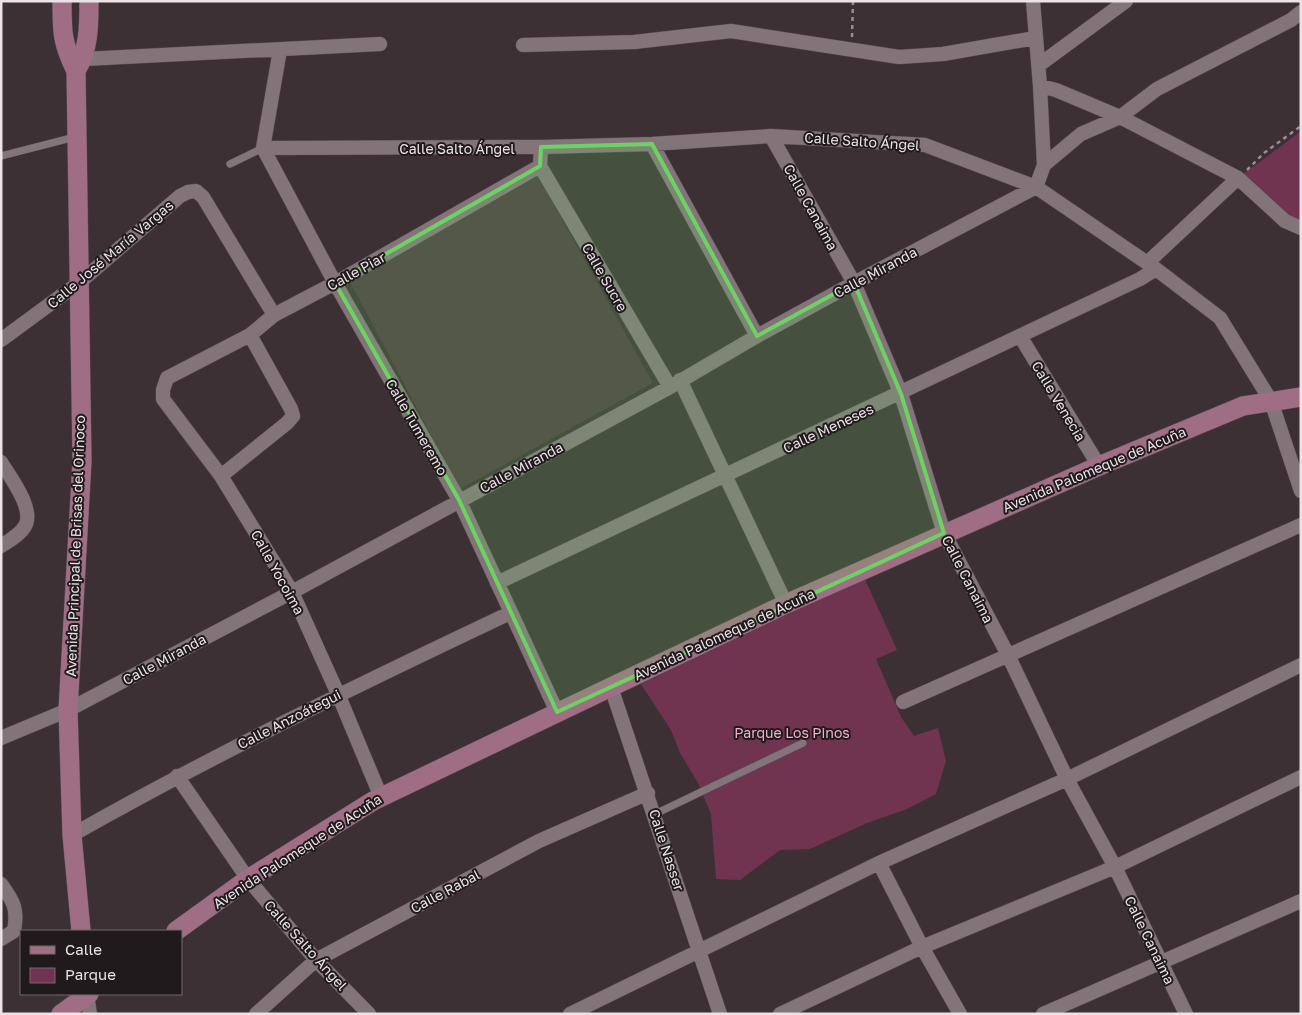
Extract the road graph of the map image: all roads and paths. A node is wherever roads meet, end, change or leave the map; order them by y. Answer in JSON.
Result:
{"nodes":[{"id":1,"x":62,"y":1,"type":"edge"},
{"id":2,"x":90,"y":1,"type":"edge"},
{"id":3,"x":853,"y":1,"type":"edge"},
{"id":4,"x":1033,"y":1,"type":"edge"},
{"id":5,"x":1126,"y":1,"type":"edge"},
{"id":6,"x":1301,"y":12,"type":"edge"},
{"id":7,"x":1035,"y":38,"type":"junction"},
{"id":8,"x":380,"y":44,"type":"dead end"},
{"id":9,"x":523,"y":46,"type":"dead end"},
{"id":10,"x":280,"y":50,"type":"junction"},
{"id":11,"x":852,"y":51,"type":"junction"},
{"id":12,"x":1039,"y":64,"type":"junction"},
{"id":13,"x":80,"y":65,"type":"junction"},
{"id":14,"x":1040,"y":86,"type":"junction"},
{"id":15,"x":1120,"y":117,"type":"junction"},
{"id":16,"x":1301,"y":126,"type":"edge"},
{"id":17,"x":78,"y":136,"type":"junction"},
{"id":18,"x":771,"y":136,"type":"junction"},
{"id":19,"x":652,"y":144,"type":"junction"},
{"id":20,"x":263,"y":148,"type":"junction"},
{"id":21,"x":541,"y":148,"type":"junction"},
{"id":22,"x":1,"y":156,"type":"edge"},
{"id":23,"x":230,"y":164,"type":"dead end"},
{"id":24,"x":1044,"y":165,"type":"junction"},
{"id":25,"x":540,"y":166,"type":"junction"},
{"id":26,"x":1238,"y":178,"type":"junction"},
{"id":27,"x":1036,"y":187,"type":"junction"},
{"id":28,"x":1301,"y":228,"type":"edge"},
{"id":29,"x":1152,"y":266,"type":"junction"},
{"id":30,"x":80,"y":282,"type":"junction"},
{"id":31,"x":335,"y":283,"type":"junction"},
{"id":32,"x":854,"y":283,"type":"junction"},
{"id":33,"x":274,"y":316,"type":"junction"},
{"id":34,"x":250,"y":334,"type":"junction"},
{"id":35,"x":757,"y":336,"type":"junction"},
{"id":36,"x":1020,"y":336,"type":"junction"},
{"id":37,"x":1,"y":340,"type":"edge"},
{"id":38,"x":675,"y":383,"type":"junction"},
{"id":39,"x":163,"y":390,"type":"joint"},
{"id":40,"x":900,"y":394,"type":"junction"},
{"id":41,"x":1301,"y":397,"type":"edge"},
{"id":42,"x":1271,"y":401,"type":"junction"},
{"id":43,"x":1,"y":462,"type":"edge"},
{"id":44,"x":1099,"y":466,"type":"junction"},
{"id":45,"x":221,"y":476,"type":"junction"},
{"id":46,"x":726,"y":476,"type":"junction"},
{"id":47,"x":1301,"y":491,"type":"edge"},
{"id":48,"x":459,"y":500,"type":"junction"},
{"id":49,"x":1301,"y":525,"type":"edge"},
{"id":50,"x":944,"y":533,"type":"junction"},
{"id":51,"x":1,"y":546,"type":"edge"},
{"id":52,"x":497,"y":583,"type":"junction"},
{"id":53,"x":292,"y":592,"type":"junction"},
{"id":54,"x":786,"y":604,"type":"junction"},
{"id":55,"x":510,"y":613,"type":"junction"},
{"id":56,"x":1008,"y":654,"type":"junction"},
{"id":57,"x":1301,"y":665,"type":"edge"},
{"id":58,"x":611,"y":687,"type":"junction"},
{"id":59,"x":338,"y":694,"type":"junction"},
{"id":60,"x":903,"y":702,"type":"dead end"},
{"id":61,"x":68,"y":710,"type":"junction"},
{"id":62,"x":558,"y":712,"type":"junction"},
{"id":63,"x":1,"y":738,"type":"edge"},
{"id":64,"x":803,"y":743,"type":"dead end"},
{"id":65,"x":177,"y":776,"type":"junction"},
{"id":66,"x":1301,"y":777,"type":"edge"},
{"id":67,"x":1067,"y":779,"type":"junction"},
{"id":68,"x":648,"y":793,"type":"junction"},
{"id":69,"x":381,"y":797,"type":"junction"},
{"id":70,"x":655,"y":814,"type":"junction"},
{"id":71,"x":72,"y":835,"type":"junction"},
{"id":72,"x":878,"y":863,"type":"junction"},
{"id":73,"x":1115,"y":867,"type":"junction"},
{"id":74,"x":248,"y":879,"type":"junction"},
{"id":75,"x":1,"y":884,"type":"edge"},
{"id":76,"x":1301,"y":901,"type":"edge"},
{"id":77,"x":81,"y":930,"type":"edge"},
{"id":78,"x":177,"y":930,"type":"edge"},
{"id":79,"x":1,"y":939,"type":"edge"},
{"id":80,"x":922,"y":948,"type":"junction"},
{"id":81,"x":700,"y":950,"type":"junction"},
{"id":82,"x":316,"y":960,"type":"junction"},
{"id":83,"x":1161,"y":961,"type":"junction"},
{"id":84,"x":87,"y":995,"type":"edge"},
{"id":85,"x":88,"y":995,"type":"edge"},
{"id":86,"x":61,"y":1014,"type":"edge"},
{"id":87,"x":90,"y":1014,"type":"edge"},
{"id":88,"x":256,"y":1014,"type":"edge"},
{"id":89,"x":369,"y":1014,"type":"edge"},
{"id":90,"x":570,"y":1014,"type":"edge"},
{"id":91,"x":720,"y":1014,"type":"edge"},
{"id":92,"x":780,"y":1014,"type":"edge"},
{"id":93,"x":960,"y":1014,"type":"edge"},
{"id":94,"x":1043,"y":1014,"type":"edge"},
{"id":95,"x":1186,"y":1014,"type":"edge"}],
"edges":[{"from":1,"to":13,"type":"street"},
{"from":2,"to":13,"type":"street"},
{"from":3,"to":11,"type":"path"},
{"from":4,"to":7,"type":"street"},
{"from":5,"to":12,"type":"street"},
{"from":6,"to":15,"type":"street"},
{"from":7,"to":11,"type":"street"},
{"from":7,"to":12,"type":"street"},
{"from":8,"to":10,"type":"street"},
{"from":9,"to":11,"type":"street"},
{"from":10,"to":13,"type":"street"},
{"from":10,"to":20,"type":"street"},
{"from":12,"to":14,"type":"street"},
{"from":13,"to":17,"type":"street","name":"Avenida Principal de Brisas del Orinoco"},
{"from":14,"to":15,"type":"street"},
{"from":14,"to":24,"type":"street"},
{"from":15,"to":24,"type":"street"},
{"from":15,"to":26,"type":"street"},
{"from":16,"to":26,"type":"path"},
{"from":17,"to":22,"type":"lane"},
{"from":17,"to":30,"type":"street","name":"Avenida Principal de Brisas del Orinoco"},
{"from":18,"to":19,"type":"street","name":"Calle Salto Ángel"},
{"from":18,"to":27,"type":"street","name":"Calle Salto Ángel"},
{"from":18,"to":32,"type":"street","name":"Calle Canaima"},
{"from":19,"to":21,"type":"street","name":"Calle Salto Ángel"},
{"from":19,"to":35,"type":"street"},
{"from":20,"to":21,"type":"street","name":"Calle Salto Ángel"},
{"from":20,"to":23,"type":"lane"},
{"from":20,"to":31,"type":"street","name":"Calle Tumeremo"},
{"from":21,"to":25,"type":"street"},
{"from":24,"to":27,"type":"street"},
{"from":25,"to":31,"type":"street","name":"Calle Piar"},
{"from":25,"to":38,"type":"street","name":"Calle Sucre"},
{"from":26,"to":28,"type":"street"},
{"from":26,"to":29,"type":"street","name":"Calle Meneses"},
{"from":27,"to":29,"type":"street","name":"Calle Salto Ángel"},
{"from":27,"to":32,"type":"street","name":"Calle Miranda"},
{"from":29,"to":36,"type":"street","name":"Calle Meneses"},
{"from":29,"to":42,"type":"street","name":"Calle Salto Ángel"},
{"from":30,"to":33,"type":"street","name":"Calle José María Vargas"},
{"from":30,"to":37,"type":"street","name":"Calle José María Vargas"},
{"from":30,"to":61,"type":"street","name":"Avenida Principal de Brisas del Orinoco"},
{"from":31,"to":33,"type":"street","name":"Calle Piar"},
{"from":31,"to":48,"type":"street","name":"Calle Tumeremo"},
{"from":32,"to":35,"type":"street","name":"Calle Miranda"},
{"from":32,"to":40,"type":"street","name":"Calle Canaima"},
{"from":33,"to":34,"type":"street","name":"Calle Piar"},
{"from":34,"to":39,"type":"street","name":"Calle Piar"},
{"from":34,"to":45,"type":"street"},
{"from":35,"to":38,"type":"street","name":"Calle Miranda"},
{"from":36,"to":40,"type":"street","name":"Calle Meneses"},
{"from":36,"to":44,"type":"street","name":"Calle Venecia"},
{"from":38,"to":46,"type":"street","name":"Calle Sucre"},
{"from":38,"to":48,"type":"street","name":"Calle Miranda"},
{"from":39,"to":45,"type":"street","name":"Calle Yocoima"},
{"from":40,"to":46,"type":"street","name":"Calle Meneses"},
{"from":40,"to":50,"type":"street","name":"Calle Canaima"},
{"from":41,"to":42,"type":"street","name":"Avenida Palomeque de Acuña"},
{"from":42,"to":44,"type":"street","name":"Avenida Palomeque de Acuña"},
{"from":42,"to":47,"type":"street","name":"Calle Salto Ángel"},
{"from":43,"to":51,"type":"street"},
{"from":44,"to":50,"type":"street","name":"Avenida Palomeque de Acuña"},
{"from":45,"to":53,"type":"street","name":"Calle Yocoima"},
{"from":46,"to":52,"type":"street","name":"Calle Meneses"},
{"from":46,"to":54,"type":"street","name":"Calle Sucre"},
{"from":48,"to":52,"type":"street","name":"Calle Tumeremo"},
{"from":48,"to":53,"type":"street","name":"Calle Miranda"},
{"from":49,"to":56,"type":"street"},
{"from":50,"to":54,"type":"street","name":"Avenida Palomeque de Acuña"},
{"from":50,"to":56,"type":"street","name":"Calle Canaima"},
{"from":52,"to":55,"type":"street","name":"Calle Tumeremo"},
{"from":53,"to":59,"type":"street","name":"Calle Yocoima"},
{"from":53,"to":61,"type":"street","name":"Calle Miranda"},
{"from":54,"to":58,"type":"street","name":"Avenida Palomeque de Acuña"},
{"from":55,"to":59,"type":"street","name":"Calle Anzoátegui"},
{"from":55,"to":62,"type":"street","name":"Calle Tumeremo"},
{"from":56,"to":60,"type":"street"},
{"from":56,"to":67,"type":"street","name":"Calle Canaima"},
{"from":57,"to":67,"type":"street"},
{"from":58,"to":62,"type":"street","name":"Avenida Palomeque de Acuña"},
{"from":58,"to":68,"type":"street","name":"Calle Nasser"},
{"from":59,"to":65,"type":"street","name":"Calle Anzoátegui"},
{"from":59,"to":69,"type":"street","name":"Calle Yocoima"},
{"from":61,"to":63,"type":"street","name":"Calle Miranda"},
{"from":61,"to":71,"type":"street","name":"Avenida Principal de Brisas del Orinoco"},
{"from":62,"to":69,"type":"street","name":"Avenida Palomeque de Acuña"},
{"from":64,"to":70,"type":"lane"},
{"from":65,"to":71,"type":"street","name":"Calle Anzoátegui"},
{"from":65,"to":74,"type":"street","name":"Calle Salto Ángel"},
{"from":66,"to":73,"type":"street"},
{"from":67,"to":72,"type":"street"},
{"from":67,"to":73,"type":"street","name":"Calle Canaima"},
{"from":68,"to":70,"type":"street","name":"Calle Nasser"},
{"from":68,"to":82,"type":"street","name":"Calle Rabal"},
{"from":69,"to":74,"type":"street","name":"Avenida Palomeque de Acuña"},
{"from":70,"to":81,"type":"street","name":"Calle Nasser"},
{"from":71,"to":77,"type":"street","name":"Avenida Principal de Brisas del Orinoco"},
{"from":72,"to":80,"type":"street"},
{"from":72,"to":81,"type":"street"},
{"from":73,"to":80,"type":"street"},
{"from":73,"to":83,"type":"street","name":"Calle Canaima"},
{"from":74,"to":78,"type":"street","name":"Avenida Palomeque de Acuña"},
{"from":74,"to":82,"type":"street","name":"Calle Salto Ángel"},
{"from":75,"to":79,"type":"street"},
{"from":76,"to":83,"type":"street"},
{"from":80,"to":92,"type":"street"},
{"from":80,"to":93,"type":"street"},
{"from":81,"to":90,"type":"street"},
{"from":81,"to":91,"type":"street","name":"Calle Nasser"},
{"from":82,"to":88,"type":"street","name":"Calle Rabal"},
{"from":82,"to":89,"type":"street","name":"Calle Salto Ángel"},
{"from":83,"to":94,"type":"street"},
{"from":83,"to":95,"type":"street","name":"Calle Canaima"},
{"from":84,"to":86,"type":"street"},
{"from":85,"to":87,"type":"street"}]}
